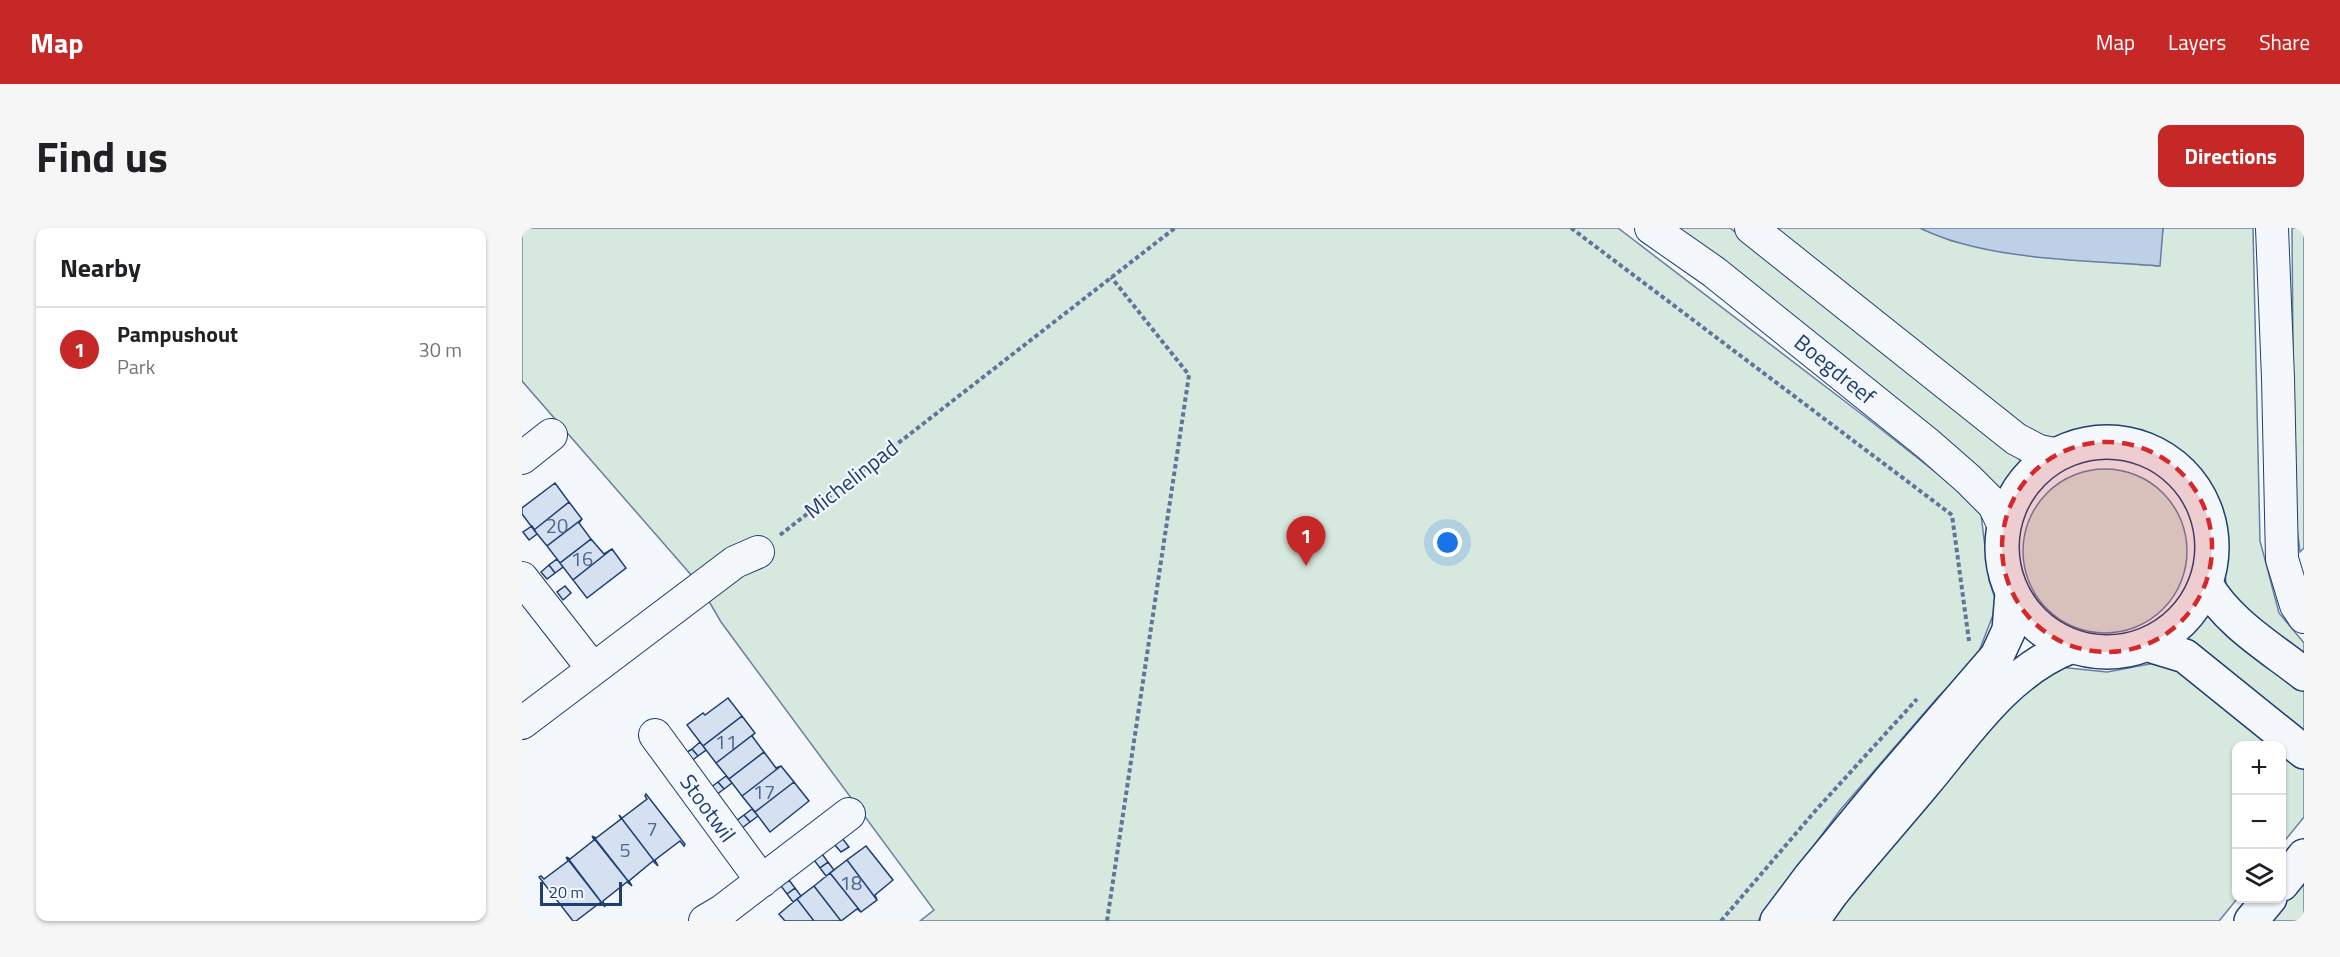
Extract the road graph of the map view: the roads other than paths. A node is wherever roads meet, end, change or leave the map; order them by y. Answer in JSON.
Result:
{"nodes":[{"id":1,"x":1651,"y":228,"type":"edge"},
{"id":2,"x":1751,"y":228,"type":"edge"},
{"id":3,"x":2272,"y":228,"type":"edge"},
{"id":4,"x":551,"y":435,"type":"dead end"},
{"id":5,"x":2054,"y":454,"type":"junction"},
{"id":6,"x":522,"y":458,"type":"edge"},
{"id":7,"x":2004,"y":525,"type":"junction"},
{"id":8,"x":758,"y":552,"type":"road end"},
{"id":9,"x":522,"y":578,"type":"edge"},
{"id":10,"x":2206,"y":584,"type":"junction"},
{"id":11,"x":2012,"y":593,"type":"junction"},
{"id":12,"x":2304,"y":617,"type":"edge"},
{"id":13,"x":2152,"y":646,"type":"junction"},
{"id":14,"x":2070,"y":647,"type":"junction"},
{"id":15,"x":593,"y":669,"type":"junction"},
{"id":16,"x":2304,"y":674,"type":"edge"},
{"id":17,"x":522,"y":723,"type":"edge"},
{"id":18,"x":655,"y":735,"type":"dead end"},
{"id":19,"x":2304,"y":752,"type":"edge"},
{"id":20,"x":849,"y":814,"type":"dead end"},
{"id":21,"x":2304,"y":856,"type":"edge"},
{"id":22,"x":2286,"y":879,"type":"edge"},
{"id":23,"x":762,"y":881,"type":"junction"},
{"id":24,"x":2266,"y":903,"type":"edge"},
{"id":25,"x":705,"y":921,"type":"edge"},
{"id":26,"x":1777,"y":921,"type":"edge"},
{"id":27,"x":1812,"y":921,"type":"edge"},
{"id":28,"x":2251,"y":921,"type":"edge"}],
"edges":[{"from":1,"to":7,"type":"street","name":"Boegdreef"},
{"from":2,"to":5,"type":"street"},
{"from":3,"to":12,"type":"street"},
{"from":4,"to":6,"type":"street"},
{"from":5,"to":7,"type":"main road"},
{"from":5,"to":10,"type":"main road"},
{"from":7,"to":11,"type":"main road"},
{"from":8,"to":15,"type":"street"},
{"from":9,"to":15,"type":"street"},
{"from":10,"to":13,"type":"main road"},
{"from":10,"to":16,"type":"main road"},
{"from":11,"to":14,"type":"main road"},
{"from":11,"to":26,"type":"main road"},
{"from":13,"to":14,"type":"main road"},
{"from":13,"to":19,"type":"main road"},
{"from":14,"to":27,"type":"main road"},
{"from":15,"to":17,"type":"street"},
{"from":18,"to":23,"type":"street","name":"Stootwil"},
{"from":20,"to":23,"type":"street"},
{"from":21,"to":22,"type":"main road"},
{"from":23,"to":25,"type":"street"},
{"from":24,"to":28,"type":"main road"}]}
